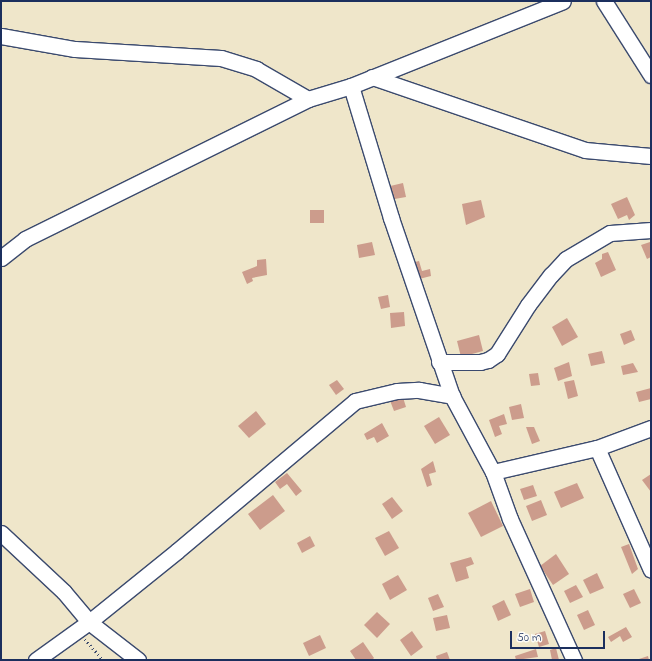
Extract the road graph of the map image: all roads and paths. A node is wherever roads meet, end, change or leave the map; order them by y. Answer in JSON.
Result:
{"nodes":[{"id":1,"x":563,"y":1,"type":"edge"},
{"id":2,"x":604,"y":1,"type":"edge"},
{"id":3,"x":1,"y":36,"type":"edge"},
{"id":4,"x":651,"y":75,"type":"edge"},
{"id":5,"x":372,"y":77,"type":"junction"},
{"id":6,"x":351,"y":86,"type":"junction"},
{"id":7,"x":308,"y":99,"type":"junction"},
{"id":8,"x":651,"y":156,"type":"edge"},
{"id":9,"x":651,"y":230,"type":"edge"},
{"id":10,"x":1,"y":258,"type":"edge"},
{"id":11,"x":439,"y":362,"type":"junction"},
{"id":12,"x":452,"y":396,"type":"junction"},
{"id":13,"x":651,"y":428,"type":"edge"},
{"id":14,"x":597,"y":448,"type":"junction"},
{"id":15,"x":493,"y":472,"type":"junction"},
{"id":16,"x":1,"y":533,"type":"edge"},
{"id":17,"x":651,"y":570,"type":"edge"},
{"id":18,"x":89,"y":622,"type":"junction"},
{"id":19,"x":36,"y":660,"type":"edge"},
{"id":20,"x":138,"y":660,"type":"edge"},
{"id":21,"x":574,"y":660,"type":"edge"}],
"edges":[{"from":1,"to":5,"type":"street"},
{"from":2,"to":4,"type":"street"},
{"from":3,"to":7,"type":"street"},
{"from":5,"to":6,"type":"street"},
{"from":5,"to":8,"type":"street"},
{"from":6,"to":7,"type":"street"},
{"from":6,"to":11,"type":"street"},
{"from":7,"to":10,"type":"street"},
{"from":9,"to":11,"type":"street"},
{"from":11,"to":12,"type":"street"},
{"from":12,"to":15,"type":"street"},
{"from":12,"to":18,"type":"street"},
{"from":13,"to":14,"type":"street"},
{"from":14,"to":15,"type":"street"},
{"from":14,"to":17,"type":"street"},
{"from":15,"to":21,"type":"street"},
{"from":16,"to":18,"type":"street"},
{"from":18,"to":19,"type":"street"},
{"from":18,"to":20,"type":"street"}]}
